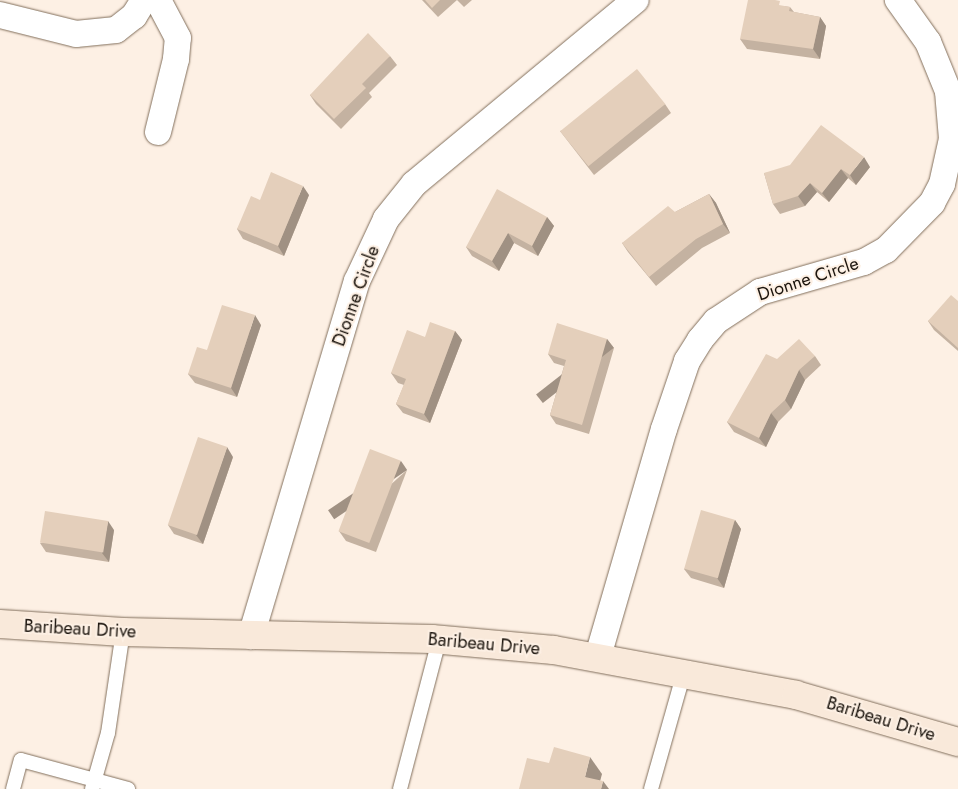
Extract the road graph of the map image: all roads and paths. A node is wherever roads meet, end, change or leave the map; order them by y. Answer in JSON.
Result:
{"nodes":[{"id":1,"x":144,"y":0,"type":"edge"},
{"id":2,"x":158,"y":0,"type":"edge"},
{"id":3,"x":636,"y":0,"type":"edge"},
{"id":4,"x":898,"y":0,"type":"edge"},
{"id":5,"x":0,"y":15,"type":"edge"},
{"id":6,"x":158,"y":132,"type":"dead end"},
{"id":7,"x":0,"y":624,"type":"edge"},
{"id":8,"x":123,"y":632,"type":"junction"},
{"id":9,"x":251,"y":636,"type":"junction"},
{"id":10,"x":439,"y":640,"type":"junction"},
{"id":11,"x":598,"y":656,"type":"junction"},
{"id":12,"x":684,"y":672,"type":"junction"},
{"id":13,"x":958,"y":742,"type":"edge"},
{"id":14,"x":93,"y":784,"type":"edge"},
{"id":15,"x":13,"y":789,"type":"edge"},
{"id":16,"x":128,"y":789,"type":"edge"},
{"id":17,"x":400,"y":789,"type":"edge"},
{"id":18,"x":651,"y":789,"type":"edge"}],
"edges":[{"from":1,"to":5,"type":"street"},
{"from":2,"to":6,"type":"street"},
{"from":3,"to":9,"type":"street","name":"Dionne Circle"},
{"from":4,"to":11,"type":"street","name":"Dionne Circle"},
{"from":7,"to":8,"type":"street","name":"Baribeau Drive"},
{"from":8,"to":9,"type":"street","name":"Baribeau Drive"},
{"from":8,"to":14,"type":"lane"},
{"from":9,"to":10,"type":"street","name":"Baribeau Drive"},
{"from":10,"to":11,"type":"street","name":"Baribeau Drive"},
{"from":10,"to":17,"type":"lane"},
{"from":11,"to":12,"type":"street","name":"Baribeau Drive"},
{"from":12,"to":13,"type":"street","name":"Baribeau Drive"},
{"from":12,"to":18,"type":"lane"},
{"from":14,"to":15,"type":"lane"},
{"from":14,"to":16,"type":"lane"}]}
